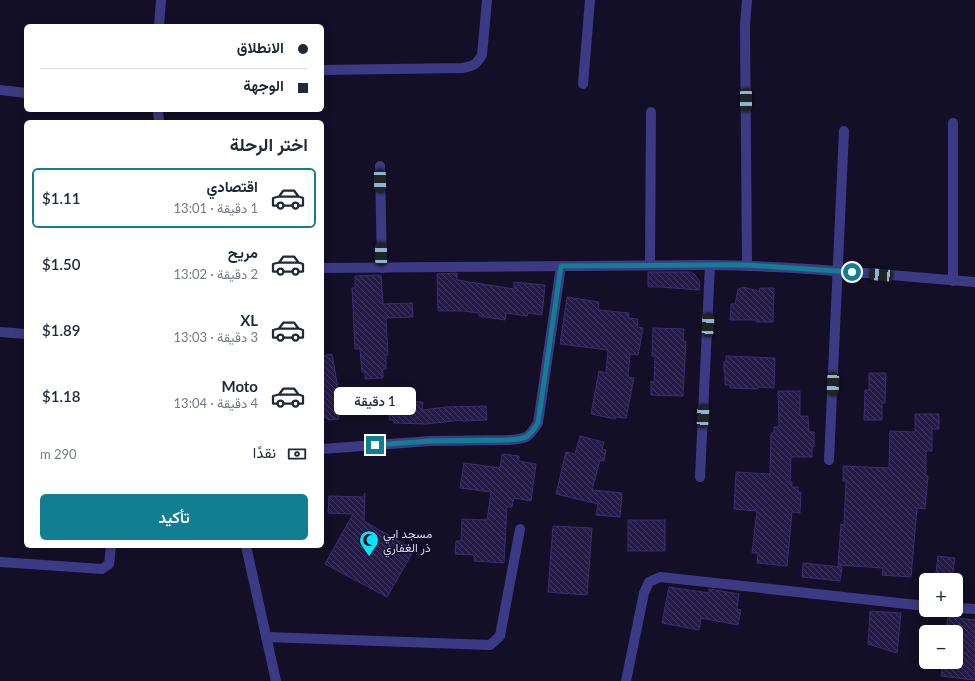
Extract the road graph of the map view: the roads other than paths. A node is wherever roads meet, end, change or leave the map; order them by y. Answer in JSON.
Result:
{"nodes":[{"id":1,"x":161,"y":0,"type":"edge"},
{"id":2,"x":487,"y":0,"type":"edge"},
{"id":3,"x":590,"y":0,"type":"edge"},
{"id":4,"x":747,"y":0,"type":"edge"},
{"id":5,"x":159,"y":24,"type":"edge"},
{"id":6,"x":324,"y":70,"type":"edge"},
{"id":7,"x":583,"y":84,"type":"dead end"},
{"id":8,"x":0,"y":90,"type":"edge"},
{"id":9,"x":24,"y":93,"type":"edge"},
{"id":10,"x":651,"y":112,"type":"dead end"},
{"id":11,"x":953,"y":123,"type":"dead end"},
{"id":12,"x":844,"y":131,"type":"dead end"},
{"id":13,"x":380,"y":166,"type":"dead end"},
{"id":14,"x":650,"y":265,"type":"junction"},
{"id":15,"x":710,"y":265,"type":"junction"},
{"id":16,"x":747,"y":265,"type":"junction"},
{"id":17,"x":561,"y":266,"type":"junction"},
{"id":18,"x":324,"y":268,"type":"edge"},
{"id":19,"x":382,"y":268,"type":"junction"},
{"id":20,"x":838,"y":271,"type":"junction"},
{"id":21,"x":952,"y":281,"type":"junction"},
{"id":22,"x":975,"y":282,"type":"edge"},
{"id":23,"x":0,"y":332,"type":"edge"},
{"id":24,"x":24,"y":334,"type":"edge"},
{"id":25,"x":324,"y":449,"type":"edge"},
{"id":26,"x":829,"y":460,"type":"dead end"},
{"id":27,"x":700,"y":477,"type":"dead end"},
{"id":28,"x":520,"y":529,"type":"dead end"},
{"id":29,"x":111,"y":548,"type":"edge"},
{"id":30,"x":246,"y":548,"type":"edge"},
{"id":31,"x":0,"y":562,"type":"edge"},
{"id":32,"x":919,"y":605,"type":"edge"},
{"id":33,"x":963,"y":608,"type":"edge"},
{"id":34,"x":975,"y":609,"type":"edge"},
{"id":35,"x":266,"y":637,"type":"junction"},
{"id":36,"x":276,"y":681,"type":"edge"},
{"id":37,"x":626,"y":681,"type":"edge"}],
"edges":[{"from":1,"to":5,"type":"street"},
{"from":2,"to":6,"type":"street"},
{"from":3,"to":7,"type":"street"},
{"from":4,"to":16,"type":"street"},
{"from":8,"to":9,"type":"street"},
{"from":10,"to":14,"type":"street"},
{"from":11,"to":21,"type":"street"},
{"from":12,"to":20,"type":"street"},
{"from":13,"to":19,"type":"street"},
{"from":14,"to":15,"type":"street"},
{"from":14,"to":17,"type":"street"},
{"from":15,"to":16,"type":"street"},
{"from":15,"to":27,"type":"street"},
{"from":16,"to":20,"type":"street"},
{"from":17,"to":19,"type":"street"},
{"from":17,"to":25,"type":"street"},
{"from":18,"to":19,"type":"street"},
{"from":20,"to":21,"type":"street"},
{"from":20,"to":26,"type":"street"},
{"from":21,"to":22,"type":"street"},
{"from":23,"to":24,"type":"street"},
{"from":28,"to":35,"type":"street"},
{"from":29,"to":31,"type":"street"},
{"from":30,"to":35,"type":"street"},
{"from":32,"to":37,"type":"street"},
{"from":33,"to":34,"type":"street"},
{"from":35,"to":36,"type":"street"}]}
